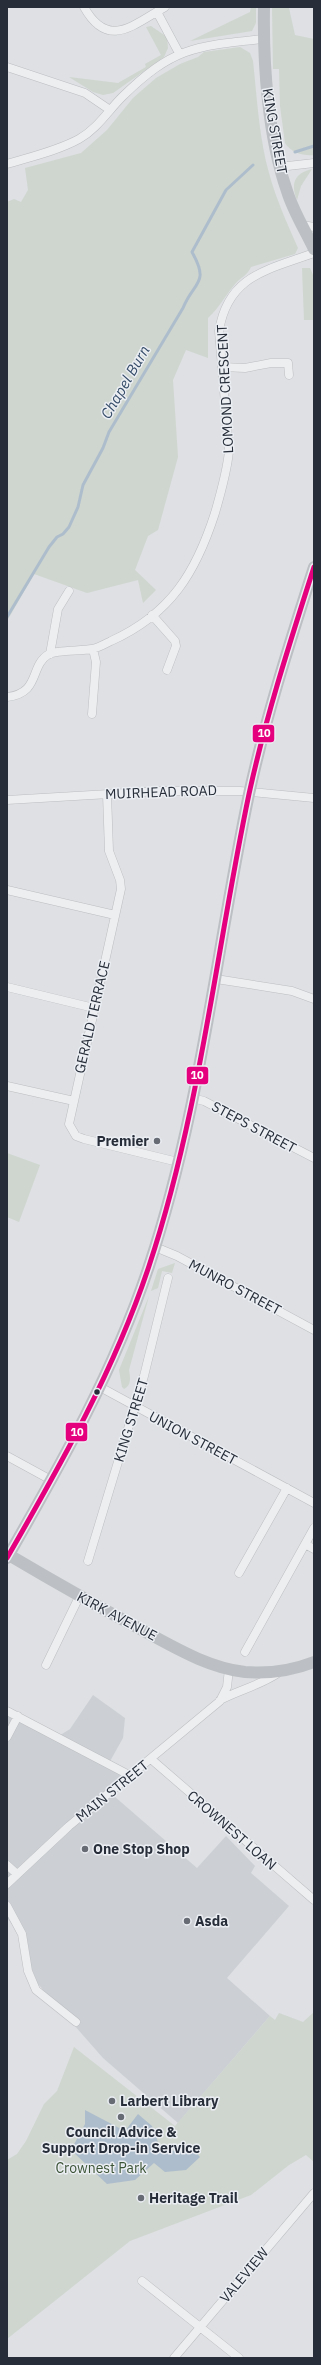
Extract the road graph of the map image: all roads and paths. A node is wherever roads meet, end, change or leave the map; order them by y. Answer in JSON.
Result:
{"nodes":[{"id":1,"x":84,"y":7,"type":"edge"},
{"id":2,"x":165,"y":7,"type":"edge"},
{"id":3,"x":264,"y":7,"type":"edge"},
{"id":4,"x":157,"y":12,"type":"junction"},
{"id":5,"x":263,"y":39,"type":"junction"},
{"id":6,"x":179,"y":53,"type":"junction"},
{"id":7,"x":7,"y":67,"type":"edge"},
{"id":8,"x":110,"y":110,"type":"junction"},
{"id":9,"x":314,"y":163,"type":"edge"},
{"id":10,"x":7,"y":164,"type":"edge"},
{"id":11,"x":279,"y":167,"type":"junction"},
{"id":12,"x":308,"y":226,"type":"edge"},
{"id":13,"x":314,"y":249,"type":"edge"},
{"id":14,"x":314,"y":253,"type":"edge"},
{"id":15,"x":222,"y":367,"type":"junction"},
{"id":16,"x":289,"y":375,"type":"dead end"},
{"id":17,"x":314,"y":567,"type":"edge"},
{"id":18,"x":69,"y":591,"type":"dead end"},
{"id":19,"x":152,"y":616,"type":"junction"},
{"id":20,"x":93,"y":649,"type":"junction"},
{"id":21,"x":50,"y":654,"type":"junction"},
{"id":22,"x":167,"y":670,"type":"dead end"},
{"id":23,"x":7,"y":697,"type":"edge"},
{"id":24,"x":92,"y":714,"type":"dead end"},
{"id":25,"x":250,"y":792,"type":"junction"},
{"id":26,"x":107,"y":794,"type":"junction"},
{"id":27,"x":314,"y":798,"type":"edge"},
{"id":28,"x":7,"y":800,"type":"edge"},
{"id":29,"x":7,"y":890,"type":"edge"},
{"id":30,"x":115,"y":915,"type":"junction"},
{"id":31,"x":216,"y":979,"type":"junction"},
{"id":32,"x":7,"y":987,"type":"edge"},
{"id":33,"x":314,"y":999,"type":"edge"},
{"id":34,"x":94,"y":1008,"type":"junction"},
{"id":35,"x":7,"y":1086,"type":"edge"},
{"id":36,"x":192,"y":1098,"type":"junction"},
{"id":37,"x":74,"y":1101,"type":"junction"},
{"id":38,"x":314,"y":1158,"type":"edge"},
{"id":39,"x":178,"y":1162,"type":"junction"},
{"id":40,"x":155,"y":1247,"type":"junction"},
{"id":41,"x":168,"y":1278,"type":"dead end"},
{"id":42,"x":314,"y":1330,"type":"edge"},
{"id":43,"x":100,"y":1387,"type":"junction"},
{"id":44,"x":135,"y":1406,"type":"junction"},
{"id":45,"x":7,"y":1456,"type":"edge"},
{"id":46,"x":51,"y":1480,"type":"junction"},
{"id":47,"x":287,"y":1488,"type":"junction"},
{"id":48,"x":314,"y":1503,"type":"edge"},
{"id":49,"x":314,"y":1528,"type":"edge"},
{"id":50,"x":305,"y":1544,"type":"junction"},
{"id":51,"x":314,"y":1549,"type":"edge"},
{"id":52,"x":8,"y":1557,"type":"edge"},
{"id":53,"x":88,"y":1561,"type":"dead end"},
{"id":54,"x":239,"y":1573,"type":"dead end"},
{"id":55,"x":79,"y":1596,"type":"junction"},
{"id":56,"x":245,"y":1652,"type":"dead end"},
{"id":57,"x":314,"y":1662,"type":"edge"},
{"id":58,"x":46,"y":1665,"type":"dead end"},
{"id":59,"x":229,"y":1669,"type":"junction"},
{"id":60,"x":279,"y":1672,"type":"junction"},
{"id":61,"x":220,"y":1701,"type":"junction"},
{"id":62,"x":7,"y":1711,"type":"edge"},
{"id":63,"x":18,"y":1716,"type":"junction"},
{"id":64,"x":7,"y":1737,"type":"edge"},
{"id":65,"x":151,"y":1759,"type":"junction"},
{"id":66,"x":129,"y":1775,"type":"junction"},
{"id":67,"x":7,"y":1865,"type":"edge"},
{"id":68,"x":17,"y":1874,"type":"junction"},
{"id":69,"x":7,"y":1884,"type":"edge"},
{"id":70,"x":314,"y":1900,"type":"edge"},
{"id":71,"x":7,"y":1906,"type":"edge"},
{"id":72,"x":76,"y":2022,"type":"dead end"},
{"id":73,"x":314,"y":2193,"type":"edge"},
{"id":74,"x":142,"y":2281,"type":"dead end"},
{"id":75,"x":199,"y":2328,"type":"junction"},
{"id":76,"x":174,"y":2358,"type":"edge"},
{"id":77,"x":239,"y":2358,"type":"edge"}],
"edges":[{"from":1,"to":4,"type":"street"},
{"from":2,"to":4,"type":"street"},
{"from":3,"to":5,"type":"main road","name":"KING STREET"},
{"from":4,"to":6,"type":"street"},
{"from":5,"to":6,"type":"street"},
{"from":5,"to":11,"type":"main road","name":"KING STREET"},
{"from":6,"to":8,"type":"street"},
{"from":7,"to":8,"type":"street"},
{"from":8,"to":10,"type":"street"},
{"from":9,"to":11,"type":"street"},
{"from":11,"to":12,"type":"main road","name":"KING STREET"},
{"from":12,"to":13,"type":"main road","name":"KING STREET"},
{"from":14,"to":15,"type":"street","name":"LOMOND CRESCENT"},
{"from":15,"to":16,"type":"street"},
{"from":15,"to":19,"type":"street","name":"LOMOND CRESCENT"},
{"from":17,"to":25,"type":"main road"},
{"from":18,"to":21,"type":"street"},
{"from":19,"to":20,"type":"street","name":"LOMOND CRESCENT"},
{"from":19,"to":22,"type":"street"},
{"from":20,"to":21,"type":"street","name":"LOMOND CRESCENT"},
{"from":20,"to":24,"type":"street"},
{"from":21,"to":23,"type":"street"},
{"from":25,"to":26,"type":"street","name":"MUIRHEAD ROAD"},
{"from":25,"to":27,"type":"street","name":"MUIRHEAD ROAD"},
{"from":25,"to":31,"type":"main road"},
{"from":26,"to":28,"type":"street","name":"MUIRHEAD ROAD"},
{"from":26,"to":30,"type":"street","name":"GERALD TERRACE"},
{"from":29,"to":30,"type":"street"},
{"from":30,"to":34,"type":"street","name":"GERALD TERRACE"},
{"from":31,"to":33,"type":"street"},
{"from":31,"to":36,"type":"main road"},
{"from":32,"to":34,"type":"street"},
{"from":34,"to":37,"type":"street","name":"GERALD TERRACE"},
{"from":35,"to":37,"type":"street"},
{"from":36,"to":38,"type":"street","name":"STEPS STREET"},
{"from":36,"to":39,"type":"main road"},
{"from":37,"to":39,"type":"street","name":"GERALD TERRACE"},
{"from":39,"to":40,"type":"main road"},
{"from":40,"to":42,"type":"street","name":"MUNRO STREET"},
{"from":40,"to":43,"type":"main road"},
{"from":41,"to":44,"type":"street","name":"KING STREET"},
{"from":43,"to":44,"type":"street","name":"UNION STREET"},
{"from":43,"to":46,"type":"main road"},
{"from":44,"to":47,"type":"street","name":"UNION STREET"},
{"from":44,"to":53,"type":"street","name":"KING STREET"},
{"from":45,"to":46,"type":"street"},
{"from":46,"to":52,"type":"main road"},
{"from":47,"to":48,"type":"street","name":"UNION STREET"},
{"from":47,"to":54,"type":"street"},
{"from":49,"to":50,"type":"street"},
{"from":50,"to":51,"type":"street"},
{"from":50,"to":56,"type":"street"},
{"from":52,"to":55,"type":"main road","name":"KIRK AVENUE"},
{"from":55,"to":58,"type":"street"},
{"from":55,"to":59,"type":"main road","name":"KIRK AVENUE"},
{"from":57,"to":60,"type":"main road","name":"MAIN STREET"},
{"from":59,"to":60,"type":"main road","name":"MAIN STREET"},
{"from":59,"to":61,"type":"street","name":"MAIN STREET"},
{"from":60,"to":61,"type":"street","name":"MAIN STREET"},
{"from":61,"to":65,"type":"street","name":"MAIN STREET"},
{"from":62,"to":63,"type":"street"},
{"from":63,"to":64,"type":"street"},
{"from":63,"to":66,"type":"street"},
{"from":65,"to":66,"type":"street","name":"MAIN STREET"},
{"from":65,"to":70,"type":"street","name":"CROWNEST LOAN"},
{"from":66,"to":68,"type":"street","name":"MAIN STREET"},
{"from":67,"to":68,"type":"street"},
{"from":68,"to":69,"type":"street","name":"MAIN STREET"},
{"from":71,"to":72,"type":"street"},
{"from":73,"to":75,"type":"street","name":"VALEVIEW"},
{"from":74,"to":75,"type":"street"},
{"from":75,"to":76,"type":"street","name":"VALEVIEW"},
{"from":75,"to":77,"type":"street"}]}
